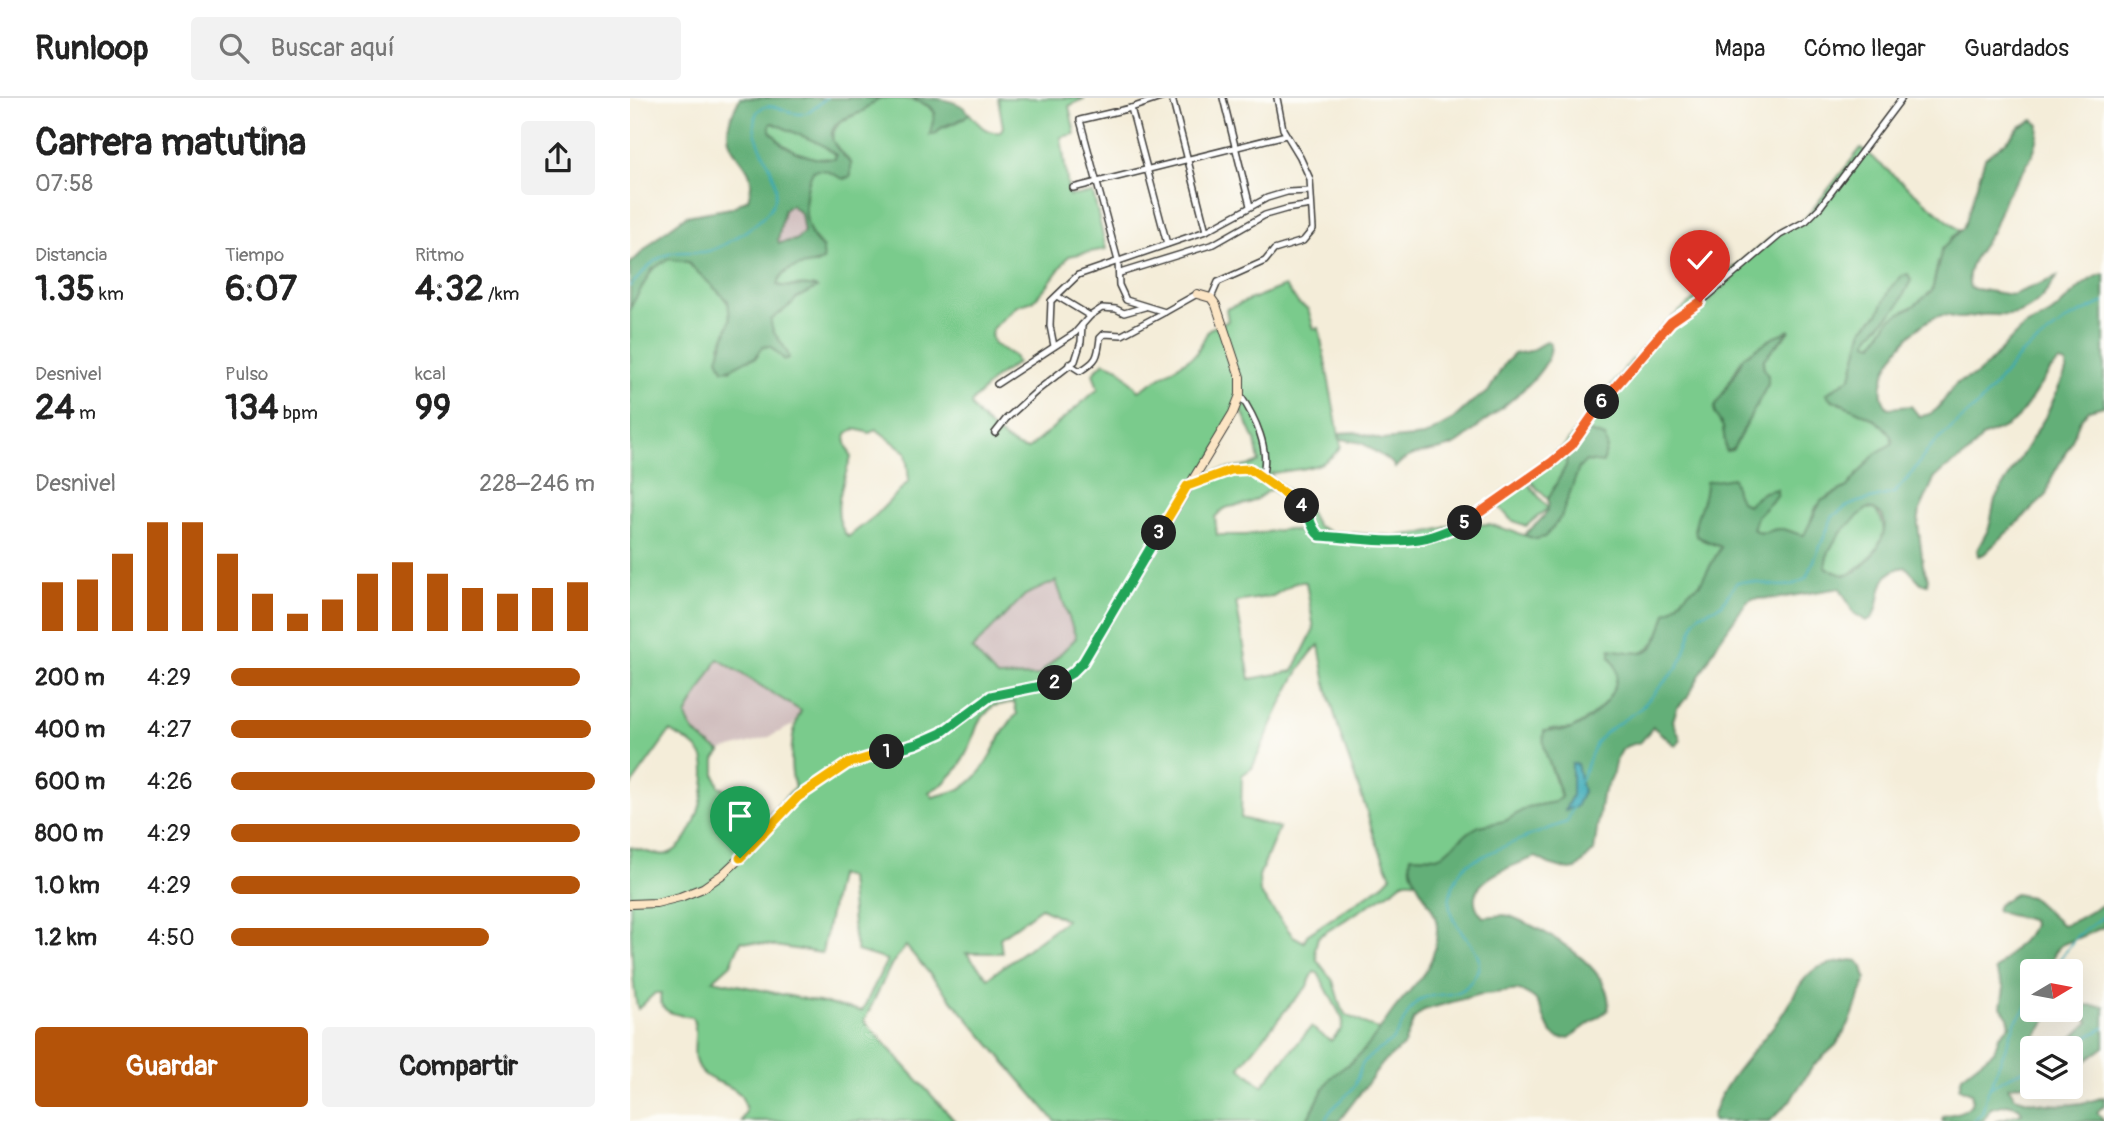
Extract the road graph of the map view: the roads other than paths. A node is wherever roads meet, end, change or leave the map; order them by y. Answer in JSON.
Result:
{"nodes":[{"id":1,"x":1161,"y":98,"type":"edge"},
{"id":2,"x":1172,"y":98,"type":"edge"},
{"id":3,"x":1223,"y":98,"type":"edge"},
{"id":4,"x":1277,"y":98,"type":"edge"},
{"id":5,"x":1902,"y":98,"type":"edge"},
{"id":6,"x":1131,"y":108,"type":"junction"},
{"id":7,"x":1286,"y":135,"type":"junction"},
{"id":8,"x":1237,"y":149,"type":"junction"},
{"id":9,"x":1189,"y":160,"type":"junction"},
{"id":10,"x":1146,"y":172,"type":"junction"},
{"id":11,"x":1098,"y":184,"type":"junction"},
{"id":12,"x":1073,"y":188,"type":"dead end"},
{"id":13,"x":1310,"y":191,"type":"junction"},
{"id":14,"x":1311,"y":205,"type":"junction"},
{"id":15,"x":1250,"y":206,"type":"junction"},
{"id":16,"x":1206,"y":231,"type":"junction"},
{"id":17,"x":1167,"y":244,"type":"junction"},
{"id":18,"x":1118,"y":261,"type":"junction"},
{"id":19,"x":1120,"y":274,"type":"junction"},
{"id":20,"x":1197,"y":294,"type":"joint"},
{"id":21,"x":1056,"y":296,"type":"junction"},
{"id":22,"x":1211,"y":298,"type":"junction"},
{"id":23,"x":1145,"y":307,"type":"junction"},
{"id":24,"x":1165,"y":312,"type":"junction"},
{"id":25,"x":1090,"y":316,"type":"junction"},
{"id":26,"x":1082,"y":325,"type":"junction"},
{"id":27,"x":1054,"y":346,"type":"junction"},
{"id":28,"x":1069,"y":364,"type":"junction"},
{"id":29,"x":997,"y":384,"type":"dead end"},
{"id":30,"x":1240,"y":395,"type":"junction"},
{"id":31,"x":995,"y":433,"type":"dead end"},
{"id":32,"x":1262,"y":476,"type":"junction"},
{"id":33,"x":1187,"y":486,"type":"junction"},
{"id":34,"x":630,"y":904,"type":"edge"}],
"edges":[{"from":1,"to":6,"type":"street"},
{"from":2,"to":9,"type":"street"},
{"from":3,"to":8,"type":"street"},
{"from":4,"to":7,"type":"street"},
{"from":5,"to":32,"type":"street"},
{"from":6,"to":10,"type":"street"},
{"from":6,"to":11,"type":"street"},
{"from":7,"to":8,"type":"street"},
{"from":7,"to":13,"type":"street"},
{"from":8,"to":9,"type":"street"},
{"from":8,"to":15,"type":"street"},
{"from":9,"to":10,"type":"street"},
{"from":9,"to":16,"type":"street"},
{"from":10,"to":11,"type":"street"},
{"from":10,"to":17,"type":"street"},
{"from":11,"to":12,"type":"street"},
{"from":11,"to":18,"type":"street"},
{"from":13,"to":14,"type":"street"},
{"from":13,"to":15,"type":"street"},
{"from":14,"to":19,"type":"street"},
{"from":14,"to":22,"type":"street"},
{"from":15,"to":16,"type":"street"},
{"from":16,"to":17,"type":"street"},
{"from":17,"to":18,"type":"street"},
{"from":18,"to":19,"type":"street"},
{"from":18,"to":21,"type":"street"},
{"from":19,"to":23,"type":"street"},
{"from":20,"to":22,"type":"street"},
{"from":20,"to":24,"type":"street"},
{"from":21,"to":25,"type":"street"},
{"from":21,"to":27,"type":"street"},
{"from":22,"to":30,"type":"street"},
{"from":23,"to":24,"type":"street"},
{"from":23,"to":25,"type":"street"},
{"from":24,"to":28,"type":"street"},
{"from":25,"to":26,"type":"street"},
{"from":26,"to":27,"type":"street"},
{"from":26,"to":28,"type":"street"},
{"from":27,"to":29,"type":"street"},
{"from":28,"to":31,"type":"street"},
{"from":30,"to":32,"type":"street"},
{"from":30,"to":33,"type":"street"},
{"from":32,"to":33,"type":"street"},
{"from":33,"to":34,"type":"street"}]}
